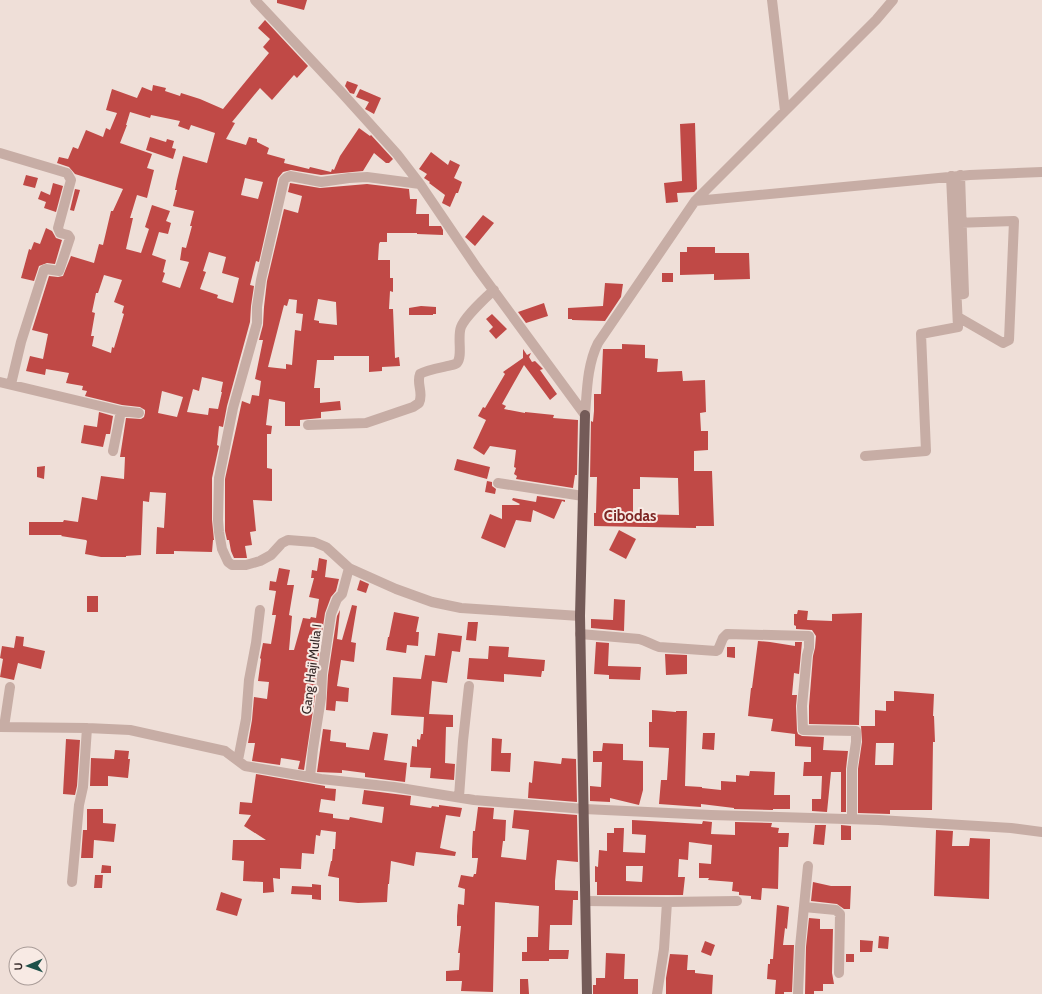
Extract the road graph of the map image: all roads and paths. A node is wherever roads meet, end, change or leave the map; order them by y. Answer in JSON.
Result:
{"nodes":[{"id":1,"x":254,"y":0,"type":"edge"},
{"id":2,"x":772,"y":0,"type":"edge"},
{"id":3,"x":893,"y":0,"type":"edge"},
{"id":4,"x":785,"y":111,"type":"junction"},
{"id":5,"x":0,"y":153,"type":"edge"},
{"id":6,"x":1042,"y":172,"type":"edge"},
{"id":7,"x":956,"y":176,"type":"junction"},
{"id":8,"x":420,"y":184,"type":"junction"},
{"id":9,"x":695,"y":201,"type":"junction"},
{"id":10,"x":958,"y":223,"type":"junction"},
{"id":11,"x":494,"y":290,"type":"junction"},
{"id":12,"x":958,"y":317,"type":"junction"},
{"id":13,"x":0,"y":382,"type":"edge"},
{"id":14,"x":11,"y":384,"type":"junction"},
{"id":15,"x":121,"y":411,"type":"junction"},
{"id":16,"x":139,"y":413,"type":"dead end"},
{"id":17,"x":585,"y":415,"type":"junction"},
{"id":18,"x":308,"y":425,"type":"dead end"},
{"id":19,"x":113,"y":451,"type":"dead end"},
{"id":20,"x":865,"y":456,"type":"dead end"},
{"id":21,"x":498,"y":483,"type":"dead end"},
{"id":22,"x":583,"y":496,"type":"junction"},
{"id":23,"x":349,"y":568,"type":"junction"},
{"id":24,"x":260,"y":610,"type":"dead end"},
{"id":25,"x":580,"y":616,"type":"junction"},
{"id":26,"x":580,"y":634,"type":"junction"},
{"id":27,"x":469,"y":686,"type":"dead end"},
{"id":28,"x":10,"y":687,"type":"dead end"},
{"id":29,"x":2,"y":727,"type":"edge"},
{"id":30,"x":87,"y":728,"type":"junction"},
{"id":31,"x":238,"y":760,"type":"junction"},
{"id":32,"x":310,"y":777,"type":"junction"},
{"id":33,"x":459,"y":798,"type":"junction"},
{"id":34,"x":584,"y":809,"type":"junction"},
{"id":35,"x":852,"y":819,"type":"junction"},
{"id":36,"x":1042,"y":832,"type":"edge"},
{"id":37,"x":808,"y":866,"type":"dead end"},
{"id":38,"x":72,"y":882,"type":"dead end"},
{"id":39,"x":586,"y":901,"type":"junction"},
{"id":40,"x":737,"y":901,"type":"dead end"},
{"id":41,"x":667,"y":902,"type":"junction"},
{"id":42,"x":804,"y":907,"type":"junction"},
{"id":43,"x":839,"y":973,"type":"dead end"},
{"id":44,"x":587,"y":994,"type":"edge"},
{"id":45,"x":657,"y":994,"type":"edge"},
{"id":46,"x":798,"y":994,"type":"edge"}],
"edges":[{"from":1,"to":8,"type":"street"},
{"from":2,"to":4,"type":"street"},
{"from":3,"to":4,"type":"street"},
{"from":4,"to":9,"type":"street"},
{"from":5,"to":14,"type":"street"},
{"from":6,"to":7,"type":"street"},
{"from":7,"to":9,"type":"street"},
{"from":7,"to":10,"type":"street"},
{"from":8,"to":11,"type":"street"},
{"from":8,"to":23,"type":"street"},
{"from":9,"to":17,"type":"street"},
{"from":10,"to":12,"type":"street"},
{"from":10,"to":12,"type":"street"},
{"from":11,"to":17,"type":"street"},
{"from":11,"to":18,"type":"street"},
{"from":12,"to":20,"type":"street"},
{"from":13,"to":14,"type":"street"},
{"from":14,"to":15,"type":"street"},
{"from":15,"to":16,"type":"street"},
{"from":15,"to":19,"type":"street"},
{"from":17,"to":22,"type":"main road"},
{"from":21,"to":22,"type":"street"},
{"from":22,"to":25,"type":"main road"},
{"from":23,"to":25,"type":"street"},
{"from":23,"to":32,"type":"street","name":"Gang Haji Mulia I"},
{"from":24,"to":31,"type":"street"},
{"from":25,"to":26,"type":"main road"},
{"from":26,"to":34,"type":"main road"},
{"from":26,"to":35,"type":"street"},
{"from":27,"to":33,"type":"street"},
{"from":28,"to":29,"type":"street"},
{"from":29,"to":30,"type":"street"},
{"from":30,"to":31,"type":"street"},
{"from":30,"to":38,"type":"street"},
{"from":31,"to":32,"type":"street"},
{"from":32,"to":33,"type":"street"},
{"from":33,"to":34,"type":"street"},
{"from":34,"to":35,"type":"street"},
{"from":34,"to":39,"type":"main road"},
{"from":35,"to":36,"type":"street"},
{"from":37,"to":42,"type":"street"},
{"from":39,"to":41,"type":"street"},
{"from":39,"to":44,"type":"main road"},
{"from":40,"to":41,"type":"street"},
{"from":41,"to":45,"type":"street"},
{"from":42,"to":43,"type":"street"},
{"from":42,"to":46,"type":"street"}]}
